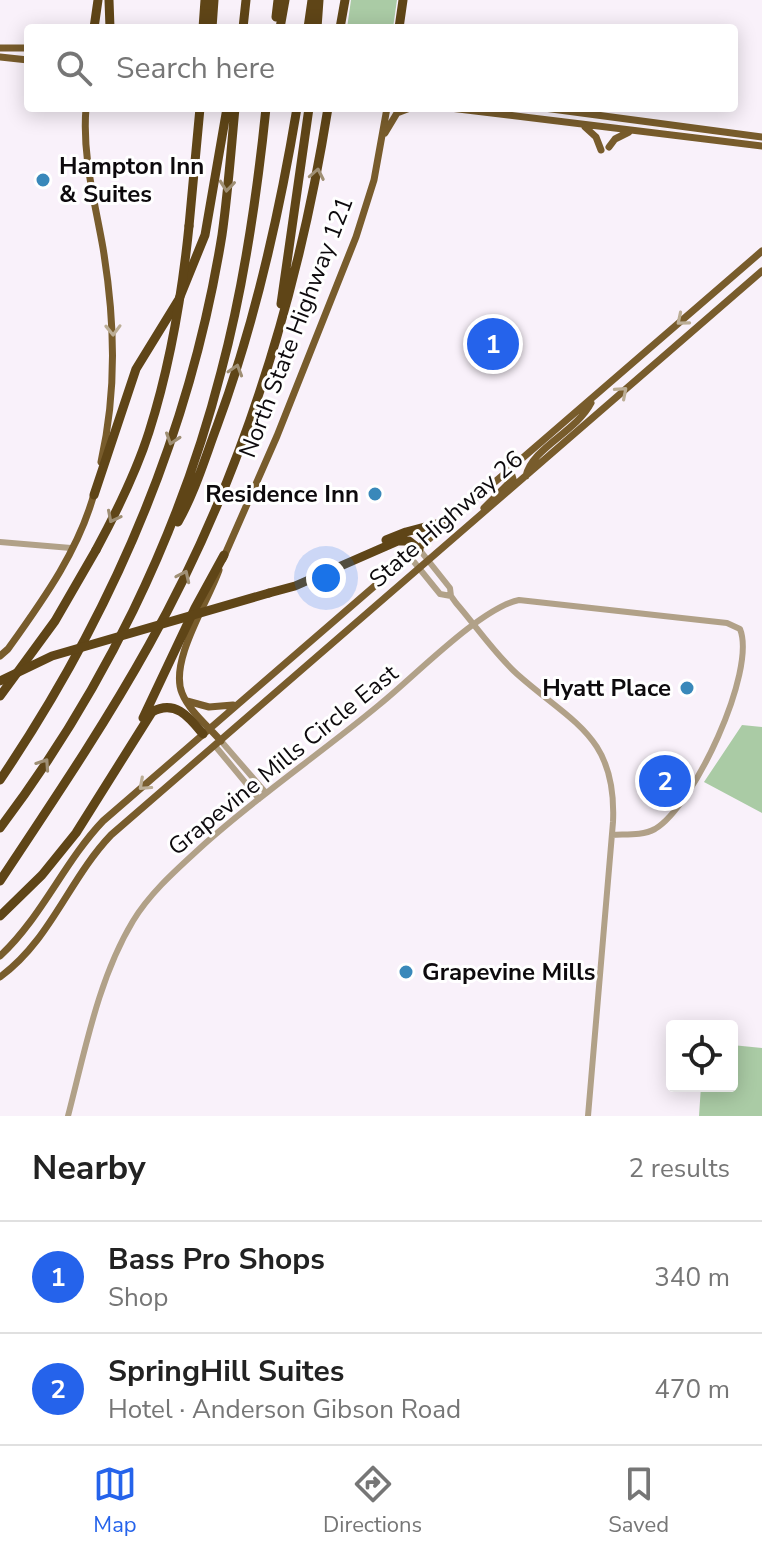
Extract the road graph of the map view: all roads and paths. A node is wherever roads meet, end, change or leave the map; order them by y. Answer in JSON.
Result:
{"nodes":[{"id":1,"x":98,"y":0,"type":"edge"},
{"id":2,"x":109,"y":0,"type":"edge"},
{"id":3,"x":205,"y":0,"type":"edge"},
{"id":4,"x":214,"y":0,"type":"edge"},
{"id":5,"x":246,"y":0,"type":"edge"},
{"id":6,"x":278,"y":0,"type":"edge"},
{"id":7,"x":285,"y":0,"type":"edge"},
{"id":8,"x":312,"y":0,"type":"edge"},
{"id":9,"x":319,"y":0,"type":"edge"},
{"id":10,"x":345,"y":0,"type":"edge"},
{"id":11,"x":403,"y":0,"type":"edge"},
{"id":12,"x":93,"y":24,"type":"edge"},
{"id":13,"x":110,"y":24,"type":"edge"},
{"id":14,"x":203,"y":24,"type":"edge"},
{"id":15,"x":212,"y":24,"type":"edge"},
{"id":16,"x":243,"y":24,"type":"edge"},
{"id":17,"x":277,"y":24,"type":"edge"},
{"id":18,"x":278,"y":24,"type":"edge"},
{"id":19,"x":309,"y":24,"type":"edge"},
{"id":20,"x":317,"y":24,"type":"edge"},
{"id":21,"x":341,"y":24,"type":"edge"},
{"id":22,"x":400,"y":24,"type":"edge"},
{"id":23,"x":0,"y":48,"type":"edge"},
{"id":24,"x":24,"y":48,"type":"edge"},
{"id":25,"x":0,"y":57,"type":"edge"},
{"id":26,"x":24,"y":60,"type":"edge"},
{"id":27,"x":86,"y":112,"type":"edge"},
{"id":28,"x":200,"y":112,"type":"edge"},
{"id":29,"x":226,"y":112,"type":"edge"},
{"id":30,"x":235,"y":112,"type":"edge"},
{"id":31,"x":265,"y":112,"type":"edge"},
{"id":32,"x":296,"y":112,"type":"edge"},
{"id":33,"x":308,"y":112,"type":"edge"},
{"id":34,"x":327,"y":112,"type":"edge"},
{"id":35,"x":386,"y":112,"type":"edge"},
{"id":36,"x":400,"y":112,"type":"edge"},
{"id":37,"x":480,"y":112,"type":"edge"},
{"id":38,"x":574,"y":112,"type":"edge"},
{"id":39,"x":584,"y":126,"type":"junction"},
{"id":40,"x":631,"y":131,"type":"junction"},
{"id":41,"x":762,"y":137,"type":"edge"},
{"id":42,"x":381,"y":142,"type":"junction"},
{"id":43,"x":762,"y":146,"type":"edge"},
{"id":44,"x":762,"y":251,"type":"edge"},
{"id":45,"x":762,"y":271,"type":"edge"},
{"id":46,"x":716,"y":291,"type":"junction"},
{"id":47,"x":726,"y":302,"type":"junction"},
{"id":48,"x":270,"y":358,"type":"junction"},
{"id":49,"x":593,"y":398,"type":"junction"},
{"id":50,"x":510,"y":469,"type":"junction"},
{"id":51,"x":525,"y":477,"type":"junction"},
{"id":52,"x":94,"y":495,"type":"junction"},
{"id":53,"x":479,"y":517,"type":"junction"},
{"id":54,"x":455,"y":519,"type":"junction"},
{"id":55,"x":0,"y":542,"type":"edge"},
{"id":56,"x":163,"y":545,"type":"junction"},
{"id":57,"x":71,"y":548,"type":"junction"},
{"id":58,"x":419,"y":549,"type":"junction"},
{"id":59,"x":224,"y":555,"type":"junction"},
{"id":60,"x":410,"y":557,"type":"junction"},
{"id":61,"x":349,"y":561,"type":"junction"},
{"id":62,"x":429,"y":561,"type":"junction"},
{"id":63,"x":419,"y":569,"type":"junction"},
{"id":64,"x":451,"y":596,"type":"junction"},
{"id":65,"x":474,"y":625,"type":"junction"},
{"id":66,"x":0,"y":656,"type":"edge"},
{"id":67,"x":2,"y":689,"type":"edge"},
{"id":68,"x":185,"y":700,"type":"junction"},
{"id":69,"x":237,"y":704,"type":"junction"},
{"id":70,"x":140,"y":728,"type":"junction"},
{"id":71,"x":206,"y":731,"type":"junction"},
{"id":72,"x":218,"y":744,"type":"junction"},
{"id":73,"x":0,"y":780,"type":"edge"},
{"id":74,"x":266,"y":793,"type":"junction"},
{"id":75,"x":259,"y":799,"type":"junction"},
{"id":76,"x":0,"y":828,"type":"edge"},
{"id":77,"x":612,"y":835,"type":"junction"},
{"id":78,"x":0,"y":881,"type":"edge"},
{"id":79,"x":0,"y":916,"type":"edge"},
{"id":80,"x":0,"y":956,"type":"edge"},
{"id":81,"x":0,"y":977,"type":"edge"},
{"id":82,"x":68,"y":1116,"type":"edge"},
{"id":83,"x":588,"y":1116,"type":"edge"}],
"edges":[{"from":1,"to":12,"type":"highway"},
{"from":2,"to":13,"type":"highway"},
{"from":3,"to":14,"type":"highway"},
{"from":4,"to":15,"type":"highway"},
{"from":5,"to":16,"type":"highway"},
{"from":6,"to":17,"type":"highway"},
{"from":7,"to":18,"type":"highway"},
{"from":8,"to":19,"type":"highway"},
{"from":9,"to":20,"type":"highway"},
{"from":10,"to":21,"type":"highway"},
{"from":11,"to":22,"type":"highway"},
{"from":23,"to":24,"type":"main road"},
{"from":25,"to":26,"type":"main road"},
{"from":27,"to":52,"type":"main road","one_way":true},
{"from":28,"to":67,"type":"highway","one_way":true,"bridge":true},
{"from":29,"to":52,"type":"highway"},
{"from":30,"to":73,"type":"highway","one_way":true},
{"from":31,"to":56,"type":"highway"},
{"from":56,"to":32,"type":"highway","one_way":true},
{"from":33,"to":48,"type":"highway"},
{"from":48,"to":34,"type":"highway","one_way":true},
{"from":35,"to":42,"type":"main road","name":"North State Highway 121"},
{"from":36,"to":42,"type":"main road"},
{"from":37,"to":39,"type":"main road"},
{"from":38,"to":41,"type":"main road"},
{"from":39,"to":40,"type":"main road"},
{"from":39,"to":40,"type":"main road"},
{"from":40,"to":43,"type":"main road"},
{"from":42,"to":59,"type":"main road","name":"North State Highway 121"},
{"from":44,"to":46,"type":"main road","name":"State Highway 26"},
{"from":45,"to":47,"type":"main road","name":"State Highway 26"},
{"from":46,"to":47,"type":"main road"},
{"from":46,"to":49,"type":"main road","name":"State Highway 26","one_way":true},
{"from":51,"to":47,"type":"main road","name":"State Highway 26","one_way":true},
{"from":78,"to":48,"type":"highway","one_way":true},
{"from":49,"to":50,"type":"main road","name":"State Highway 26"},
{"from":49,"to":51,"type":"main road"},
{"from":50,"to":53,"type":"main road"},
{"from":50,"to":54,"type":"main road","name":"State Highway 26"},
{"from":51,"to":53,"type":"main road","name":"State Highway 26"},
{"from":52,"to":57,"type":"main road"},
{"from":53,"to":62,"type":"main road","name":"State Highway 26"},
{"from":54,"to":58,"type":"main road","name":"State Highway 26"},
{"from":54,"to":61,"type":"highway"},
{"from":55,"to":57,"type":"street"},
{"from":76,"to":56,"type":"highway","one_way":true},
{"from":57,"to":66,"type":"main road"},
{"from":58,"to":60,"type":"main road","name":"State Highway 26"},
{"from":58,"to":61,"type":"highway"},
{"from":58,"to":62,"type":"street"},
{"from":59,"to":68,"type":"main road","name":"North State Highway 121"},
{"from":59,"to":70,"type":"highway"},
{"from":60,"to":63,"type":"street"},
{"from":60,"to":69,"type":"main road","name":"State Highway 26"},
{"from":61,"to":67,"type":"highway","bridge":true},
{"from":62,"to":63,"type":"main road","name":"State Highway 26"},
{"from":62,"to":64,"type":"street"},
{"from":63,"to":64,"type":"street"},
{"from":63,"to":72,"type":"main road","name":"State Highway 26"},
{"from":64,"to":65,"type":"street"},
{"from":65,"to":74,"type":"street","name":"Grapevine Mills Circle East"},
{"from":65,"to":77,"type":"street"},
{"from":65,"to":77,"type":"street","name":"Grapevine Mills Circle East"},
{"from":68,"to":69,"type":"main road"},
{"from":68,"to":71,"type":"main road"},
{"from":69,"to":71,"type":"main road","name":"State Highway 26"},
{"from":70,"to":71,"type":"highway"},
{"from":70,"to":79,"type":"highway"},
{"from":71,"to":72,"type":"main road"},
{"from":71,"to":80,"type":"main road","name":"State Highway 26","one_way":true},
{"from":72,"to":74,"type":"street"},
{"from":72,"to":75,"type":"street"},
{"from":72,"to":81,"type":"main road","name":"State Highway 26"},
{"from":74,"to":75,"type":"street","name":"Grapevine Mills Circle East"},
{"from":75,"to":82,"type":"street","name":"Grapevine Mills Circle East"},
{"from":77,"to":83,"type":"street"}]}
